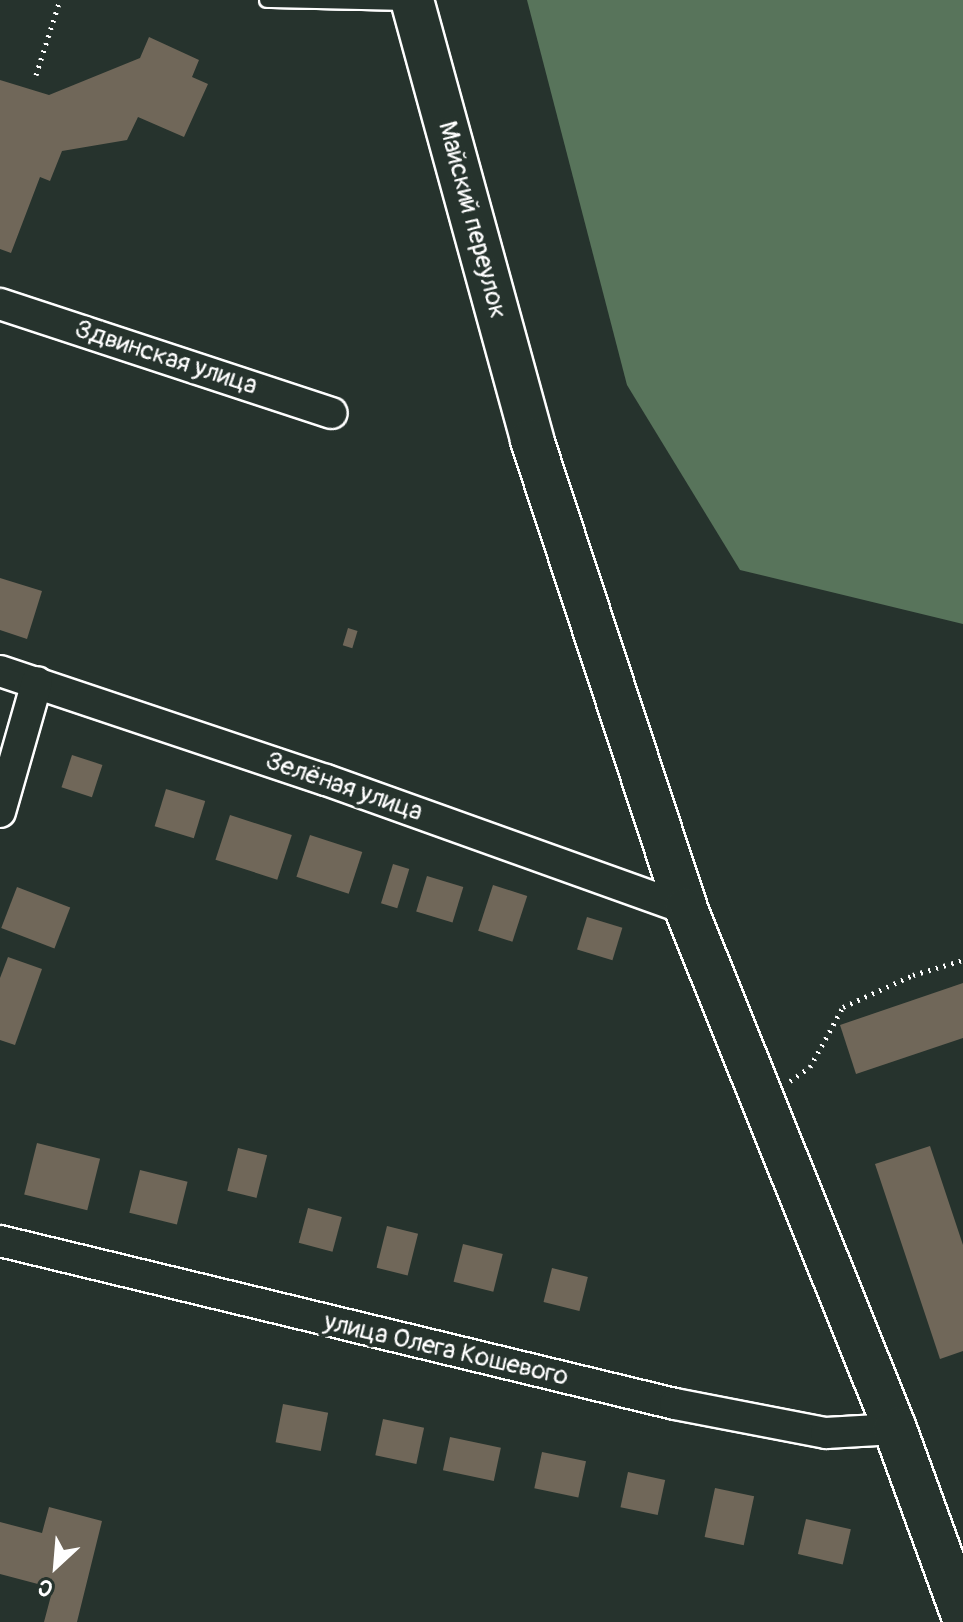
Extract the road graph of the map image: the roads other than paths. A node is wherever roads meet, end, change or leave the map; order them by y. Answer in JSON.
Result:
{"nodes":[{"id":1,"x":267,"y":0,"type":"edge"},
{"id":2,"x":412,"y":2,"type":"edge"},
{"id":3,"x":0,"y":304,"type":"edge"},
{"id":4,"x":332,"y":413,"type":"dead end"},
{"id":5,"x":0,"y":671,"type":"edge"},
{"id":6,"x":37,"y":682,"type":"junction"},
{"id":7,"x":0,"y":812,"type":"edge"},
{"id":8,"x":686,"y":909,"type":"junction"},
{"id":9,"x":0,"y":1241,"type":"edge"},
{"id":10,"x":895,"y":1429,"type":"junction"},
{"id":11,"x":963,"y":1616,"type":"edge"}],
"edges":[{"from":1,"to":2,"type":"lane"},
{"from":2,"to":8,"type":"main road","name":"Майский переулок"},
{"from":3,"to":4,"type":"street","name":"Здвинская улица"},
{"from":5,"to":6,"type":"street","name":"Зелёная улица"},
{"from":6,"to":7,"type":"street"},
{"from":6,"to":8,"type":"street","name":"Зелёная улица"},
{"from":8,"to":10,"type":"main road","name":"Майский переулок"},
{"from":9,"to":10,"type":"street","name":"улица Олега Кошевого"},
{"from":10,"to":11,"type":"main road","name":"Майский переулок"}]}
